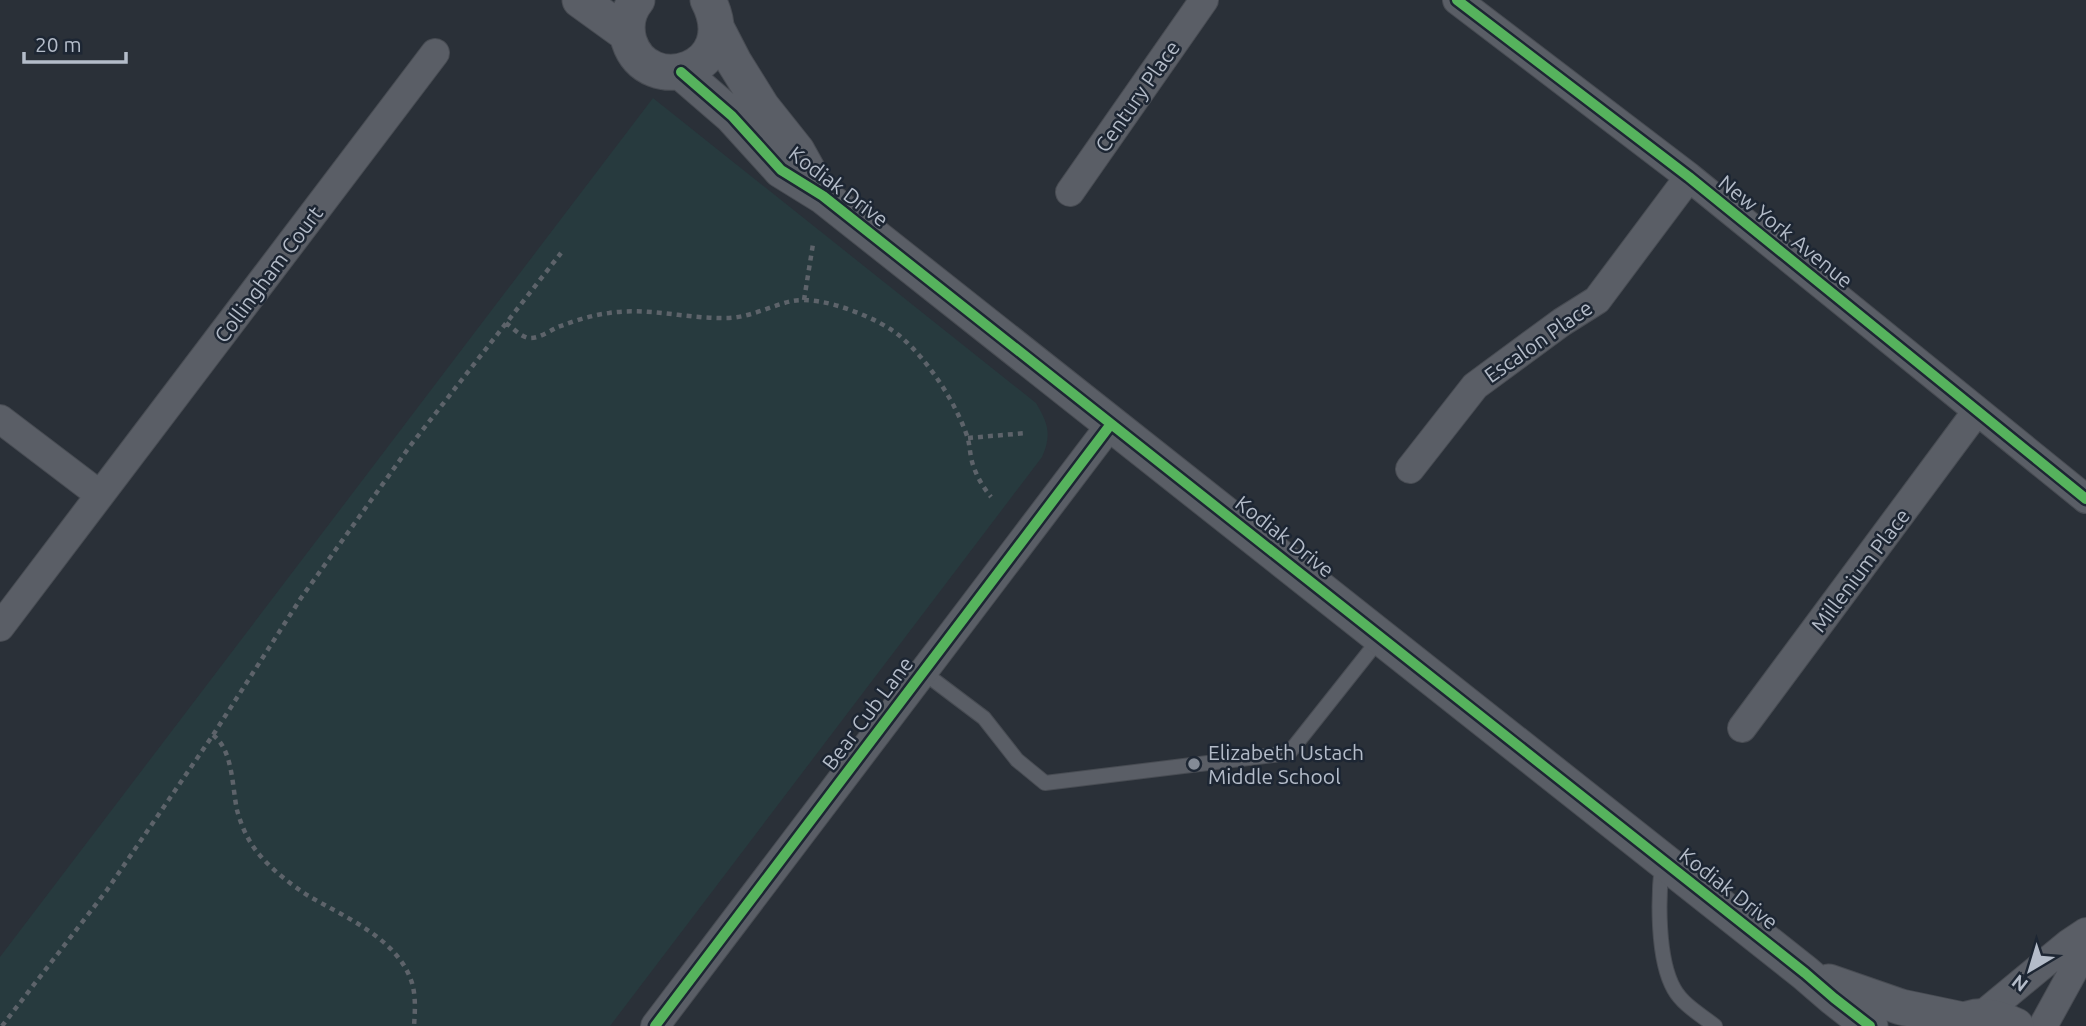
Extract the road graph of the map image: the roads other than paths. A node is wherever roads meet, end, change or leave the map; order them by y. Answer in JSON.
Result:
{"nodes":[{"id":1,"x":580,"y":0,"type":"edge"},
{"id":2,"x":637,"y":0,"type":"edge"},
{"id":3,"x":1204,"y":0,"type":"edge"},
{"id":4,"x":1457,"y":0,"type":"edge"},
{"id":5,"x":716,"y":10,"type":"edge"},
{"id":6,"x":627,"y":34,"type":"junction"},
{"id":7,"x":435,"y":53,"type":"dead end"},
{"id":8,"x":681,"y":72,"type":"junction"},
{"id":9,"x":1689,"y":177,"type":"junction"},
{"id":10,"x":1070,"y":192,"type":"dead end"},
{"id":11,"x":823,"y":196,"type":"junction"},
{"id":12,"x":1978,"y":411,"type":"junction"},
{"id":13,"x":0,"y":419,"type":"edge"},
{"id":14,"x":1111,"y":424,"type":"junction"},
{"id":15,"x":1410,"y":469,"type":"dead end"},
{"id":16,"x":100,"y":495,"type":"junction"},
{"id":17,"x":2086,"y":499,"type":"edge"},
{"id":18,"x":0,"y":626,"type":"edge"},
{"id":19,"x":1381,"y":636,"type":"junction"},
{"id":20,"x":923,"y":672,"type":"junction"},
{"id":21,"x":1742,"y":728,"type":"dead end"},
{"id":22,"x":1662,"y":859,"type":"junction"},
{"id":23,"x":2086,"y":932,"type":"edge"},
{"id":24,"x":2086,"y":948,"type":"edge"},
{"id":25,"x":1805,"y":973,"type":"junction"},
{"id":26,"x":1966,"y":1021,"type":"edge"},
{"id":27,"x":655,"y":1026,"type":"edge"},
{"id":28,"x":1715,"y":1026,"type":"edge"},
{"id":29,"x":1870,"y":1026,"type":"edge"},
{"id":30,"x":2016,"y":1026,"type":"edge"},
{"id":31,"x":2043,"y":1026,"type":"edge"}],
"edges":[{"from":1,"to":6,"type":"street"},
{"from":2,"to":6,"type":"street"},
{"from":3,"to":10,"type":"street","name":"Century Place"},
{"from":4,"to":9,"type":"street","name":"New York Avenue"},
{"from":5,"to":8,"type":"street"},
{"from":5,"to":11,"type":"street","name":"Kodiak Drive"},
{"from":6,"to":8,"type":"street"},
{"from":7,"to":16,"type":"street","name":"Collingham Court"},
{"from":8,"to":11,"type":"street","name":"Kodiak Drive"},
{"from":9,"to":12,"type":"street","name":"New York Avenue"},
{"from":9,"to":15,"type":"street","name":"Escalon Place"},
{"from":11,"to":14,"type":"street","name":"Kodiak Drive"},
{"from":12,"to":17,"type":"street","name":"New York Avenue"},
{"from":12,"to":21,"type":"street","name":"Millenium Place"},
{"from":13,"to":16,"type":"street"},
{"from":14,"to":19,"type":"street","name":"Kodiak Drive"},
{"from":14,"to":20,"type":"street","name":"Bear Cub Lane"},
{"from":16,"to":18,"type":"street","name":"Collingham Court"},
{"from":19,"to":20,"type":"lane"},
{"from":19,"to":22,"type":"street","name":"Kodiak Drive"},
{"from":20,"to":27,"type":"street","name":"Bear Cub Lane"},
{"from":22,"to":25,"type":"street","name":"Kodiak Drive"},
{"from":22,"to":28,"type":"lane"},
{"from":23,"to":26,"type":"street"},
{"from":24,"to":31,"type":"street"},
{"from":25,"to":26,"type":"street","name":"Kodiak Drive"},
{"from":25,"to":29,"type":"street","name":"Kodiak Drive"},
{"from":26,"to":30,"type":"street","name":"Kodiak Drive"}]}
